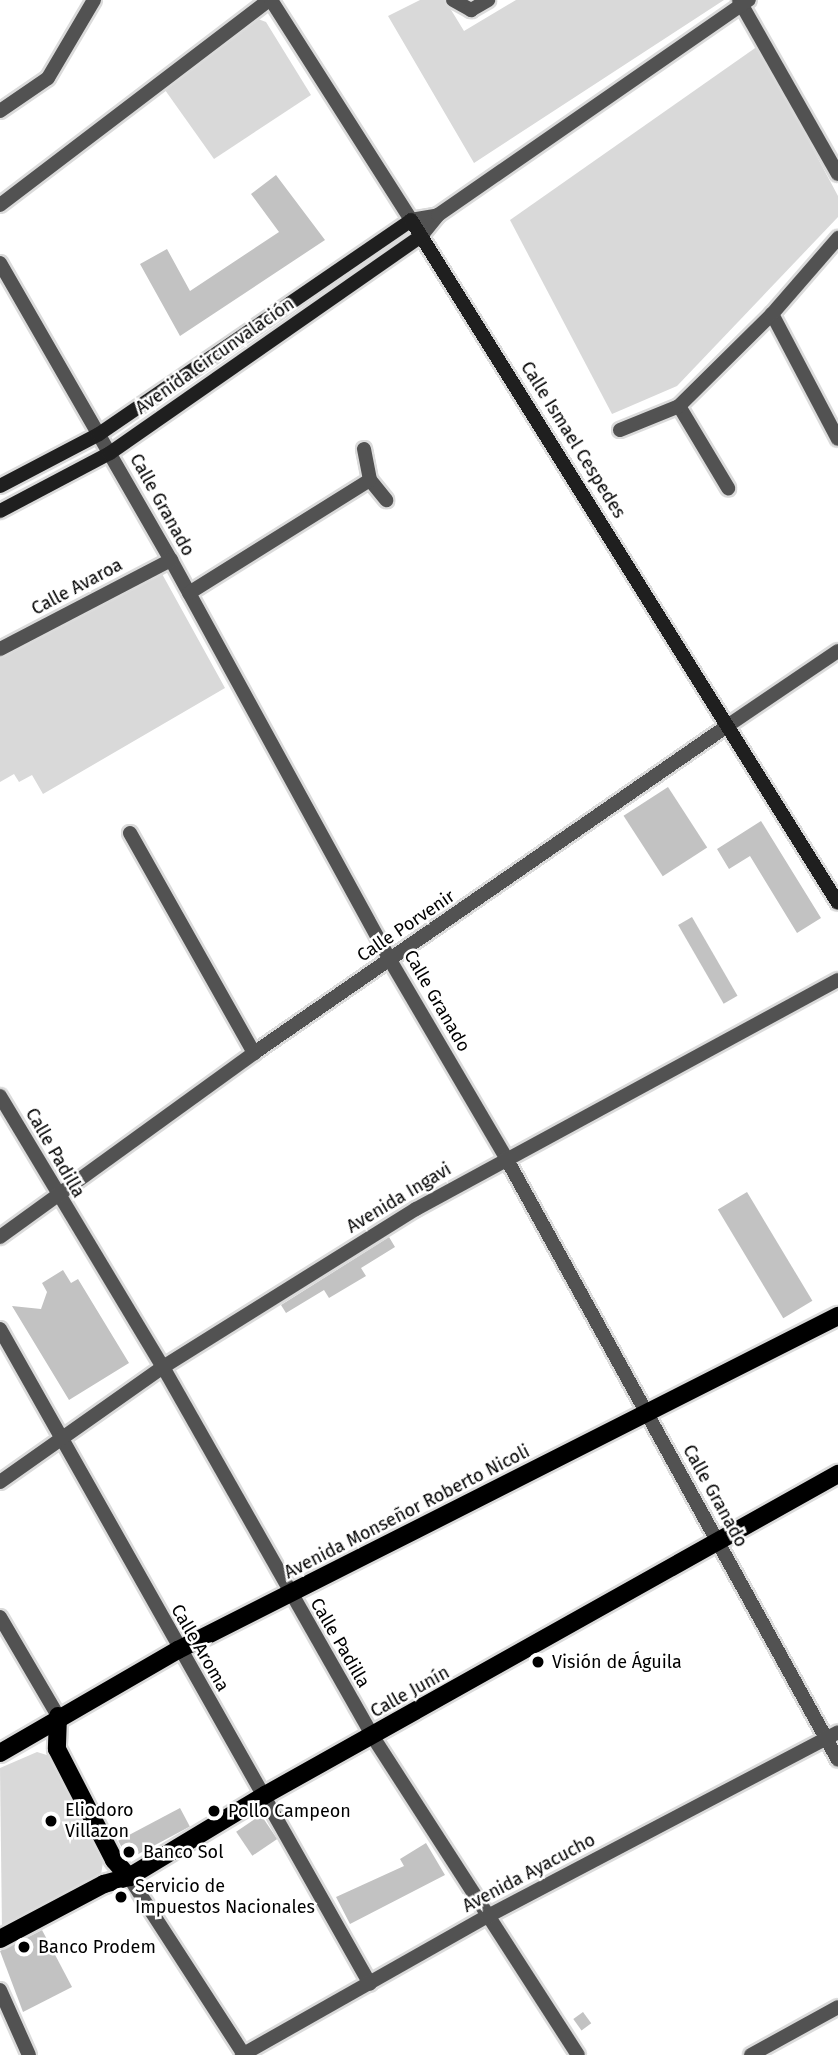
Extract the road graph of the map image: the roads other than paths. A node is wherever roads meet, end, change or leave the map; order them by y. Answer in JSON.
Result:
{"nodes":[{"id":1,"x":94,"y":0,"type":"edge"},
{"id":2,"x":270,"y":0,"type":"edge"},
{"id":3,"x":453,"y":0,"type":"edge"},
{"id":4,"x":488,"y":0,"type":"edge"},
{"id":5,"x":743,"y":2,"type":"edge"},
{"id":6,"x":0,"y":111,"type":"edge"},
{"id":7,"x":838,"y":174,"type":"edge"},
{"id":8,"x":0,"y":205,"type":"edge"},
{"id":9,"x":438,"y":215,"type":"junction"},
{"id":10,"x":411,"y":220,"type":"junction"},
{"id":11,"x":421,"y":236,"type":"junction"},
{"id":12,"x":838,"y":238,"type":"edge"},
{"id":13,"x":0,"y":263,"type":"edge"},
{"id":14,"x":772,"y":314,"type":"junction"},
{"id":15,"x":679,"y":407,"type":"junction"},
{"id":16,"x":620,"y":430,"type":"dead end"},
{"id":17,"x":99,"y":434,"type":"junction"},
{"id":18,"x":838,"y":439,"type":"edge"},
{"id":19,"x":364,"y":449,"type":"dead end"},
{"id":20,"x":110,"y":453,"type":"junction"},
{"id":21,"x":370,"y":480,"type":"junction"},
{"id":22,"x":0,"y":486,"type":"edge"},
{"id":23,"x":728,"y":488,"type":"dead end"},
{"id":24,"x":386,"y":500,"type":"dead end"},
{"id":25,"x":0,"y":511,"type":"edge"},
{"id":26,"x":171,"y":560,"type":"junction"},
{"id":27,"x":189,"y":593,"type":"junction"},
{"id":28,"x":0,"y":649,"type":"edge"},
{"id":29,"x":838,"y":651,"type":"edge"},
{"id":30,"x":730,"y":724,"type":"junction"},
{"id":31,"x":130,"y":833,"type":"dead end"},
{"id":32,"x":838,"y":903,"type":"edge"},
{"id":33,"x":390,"y":960,"type":"junction"},
{"id":34,"x":838,"y":980,"type":"edge"},
{"id":35,"x":254,"y":1053,"type":"junction"},
{"id":36,"x":0,"y":1096,"type":"edge"},
{"id":37,"x":506,"y":1158,"type":"junction"},
{"id":38,"x":57,"y":1196,"type":"junction"},
{"id":39,"x":0,"y":1237,"type":"edge"},
{"id":40,"x":838,"y":1316,"type":"edge"},
{"id":41,"x":0,"y":1329,"type":"edge"},
{"id":42,"x":163,"y":1367,"type":"junction"},
{"id":43,"x":647,"y":1414,"type":"junction"},
{"id":44,"x":63,"y":1436,"type":"junction"},
{"id":45,"x":838,"y":1474,"type":"edge"},
{"id":46,"x":0,"y":1482,"type":"edge"},
{"id":47,"x":719,"y":1542,"type":"junction"},
{"id":48,"x":290,"y":1595,"type":"junction"},
{"id":49,"x":0,"y":1617,"type":"edge"},
{"id":50,"x":178,"y":1650,"type":"junction"},
{"id":51,"x":58,"y":1716,"type":"junction"},
{"id":52,"x":832,"y":1736,"type":"edge"},
{"id":53,"x":373,"y":1737,"type":"junction"},
{"id":54,"x":0,"y":1753,"type":"edge"},
{"id":55,"x":838,"y":1760,"type":"edge"},
{"id":56,"x":265,"y":1795,"type":"junction"},
{"id":57,"x":129,"y":1877,"type":"junction"},
{"id":58,"x":488,"y":1916,"type":"junction"},
{"id":59,"x":0,"y":1939,"type":"edge"},
{"id":60,"x":370,"y":1984,"type":"junction"},
{"id":61,"x":0,"y":1990,"type":"edge"},
{"id":62,"x":838,"y":2007,"type":"edge"},
{"id":63,"x":29,"y":2055,"type":"edge"},
{"id":64,"x":243,"y":2055,"type":"edge"},
{"id":65,"x":578,"y":2055,"type":"edge"},
{"id":66,"x":751,"y":2055,"type":"edge"}],
"edges":[{"from":1,"to":6,"type":"street"},
{"from":2,"to":8,"type":"street"},
{"from":2,"to":10,"type":"street","name":"Calle Ismael Cespedes"},
{"from":3,"to":4,"type":"street"},
{"from":5,"to":7,"type":"street"},
{"from":5,"to":9,"type":"street","name":"Avenida Circunvalación"},
{"from":9,"to":10,"type":"street","name":"Avenida Circunvalación"},
{"from":9,"to":11,"type":"street","name":"Avenida Circunvalación"},
{"from":10,"to":11,"type":"main road","name":"Calle Ismael Cespedes"},
{"from":10,"to":17,"type":"main road","name":"Avenida Circunvalación"},
{"from":11,"to":20,"type":"main road","name":"Avenida Circunvalación"},
{"from":11,"to":30,"type":"main road","name":"Calle Ismael Cespedes"},
{"from":12,"to":14,"type":"street"},
{"from":13,"to":17,"type":"street","name":"Calle Granado"},
{"from":14,"to":15,"type":"street"},
{"from":14,"to":18,"type":"street"},
{"from":15,"to":16,"type":"street"},
{"from":15,"to":23,"type":"street"},
{"from":17,"to":20,"type":"street","name":"Calle Granado"},
{"from":17,"to":22,"type":"main road","name":"Avenida Circunvalación"},
{"from":19,"to":21,"type":"street"},
{"from":20,"to":25,"type":"main road","name":"Avenida Circunvalación"},
{"from":20,"to":26,"type":"street","name":"Calle Granado"},
{"from":21,"to":24,"type":"street"},
{"from":21,"to":27,"type":"street"},
{"from":26,"to":27,"type":"street","name":"Calle Granado"},
{"from":26,"to":28,"type":"street","name":"Calle Avaroa"},
{"from":27,"to":33,"type":"street","name":"Calle Granado"},
{"from":29,"to":30,"type":"street","name":"Calle Porvenir"},
{"from":30,"to":32,"type":"main road","name":"Calle Ismael Cespedes"},
{"from":30,"to":33,"type":"street","name":"Calle Porvenir"},
{"from":31,"to":35,"type":"street"},
{"from":33,"to":35,"type":"street","name":"Calle Porvenir"},
{"from":33,"to":37,"type":"street","name":"Calle Granado"},
{"from":34,"to":37,"type":"street","name":"Avenida Ingavi"},
{"from":35,"to":38,"type":"street","name":"Calle Porvenir"},
{"from":36,"to":38,"type":"street","name":"Calle Padilla"},
{"from":37,"to":42,"type":"street","name":"Avenida Ingavi"},
{"from":37,"to":43,"type":"street","name":"Calle Granado"},
{"from":38,"to":39,"type":"street","name":"Calle Porvenir"},
{"from":38,"to":42,"type":"street","name":"Calle Padilla"},
{"from":40,"to":43,"type":"main road","name":"Avenida Monseñor Roberto Nicoli"},
{"from":41,"to":44,"type":"street","name":"Calle Aroma"},
{"from":42,"to":44,"type":"street","name":"Avenida Ingavi"},
{"from":42,"to":48,"type":"street","name":"Calle Padilla"},
{"from":43,"to":47,"type":"street","name":"Calle Granado"},
{"from":43,"to":48,"type":"main road","name":"Avenida Monseñor Roberto Nicoli"},
{"from":44,"to":46,"type":"street","name":"Avenida Ingavi"},
{"from":44,"to":50,"type":"street","name":"Calle Aroma"},
{"from":45,"to":47,"type":"main road","name":"Calle Junín"},
{"from":47,"to":52,"type":"street","name":"Calle Granado"},
{"from":47,"to":53,"type":"main road","name":"Calle Junín"},
{"from":48,"to":50,"type":"main road","name":"Avenida Monseñor Roberto Nicoli"},
{"from":48,"to":53,"type":"street","name":"Calle Padilla"},
{"from":49,"to":51,"type":"street"},
{"from":50,"to":51,"type":"main road","name":"Avenida Monseñor Roberto Nicoli"},
{"from":50,"to":56,"type":"street","name":"Calle Aroma"},
{"from":51,"to":54,"type":"main road","name":"Avenida Monseñor Roberto Nicoli"},
{"from":51,"to":57,"type":"main road"},
{"from":52,"to":55,"type":"street","name":"Calle Granado"},
{"from":52,"to":58,"type":"street","name":"Avenida Ayacucho"},
{"from":53,"to":56,"type":"main road","name":"Calle Junín"},
{"from":53,"to":58,"type":"street","name":"Calle Padilla"},
{"from":56,"to":57,"type":"main road","name":"Calle Junín"},
{"from":56,"to":60,"type":"street","name":"Calle Aroma"},
{"from":57,"to":59,"type":"main road","name":"Calle Junín"},
{"from":57,"to":64,"type":"street"},
{"from":58,"to":60,"type":"street","name":"Avenida Ayacucho"},
{"from":58,"to":65,"type":"street","name":"Calle Padilla"},
{"from":60,"to":64,"type":"street","name":"Avenida Ayacucho"},
{"from":61,"to":63,"type":"street"},
{"from":62,"to":66,"type":"street"}]}
